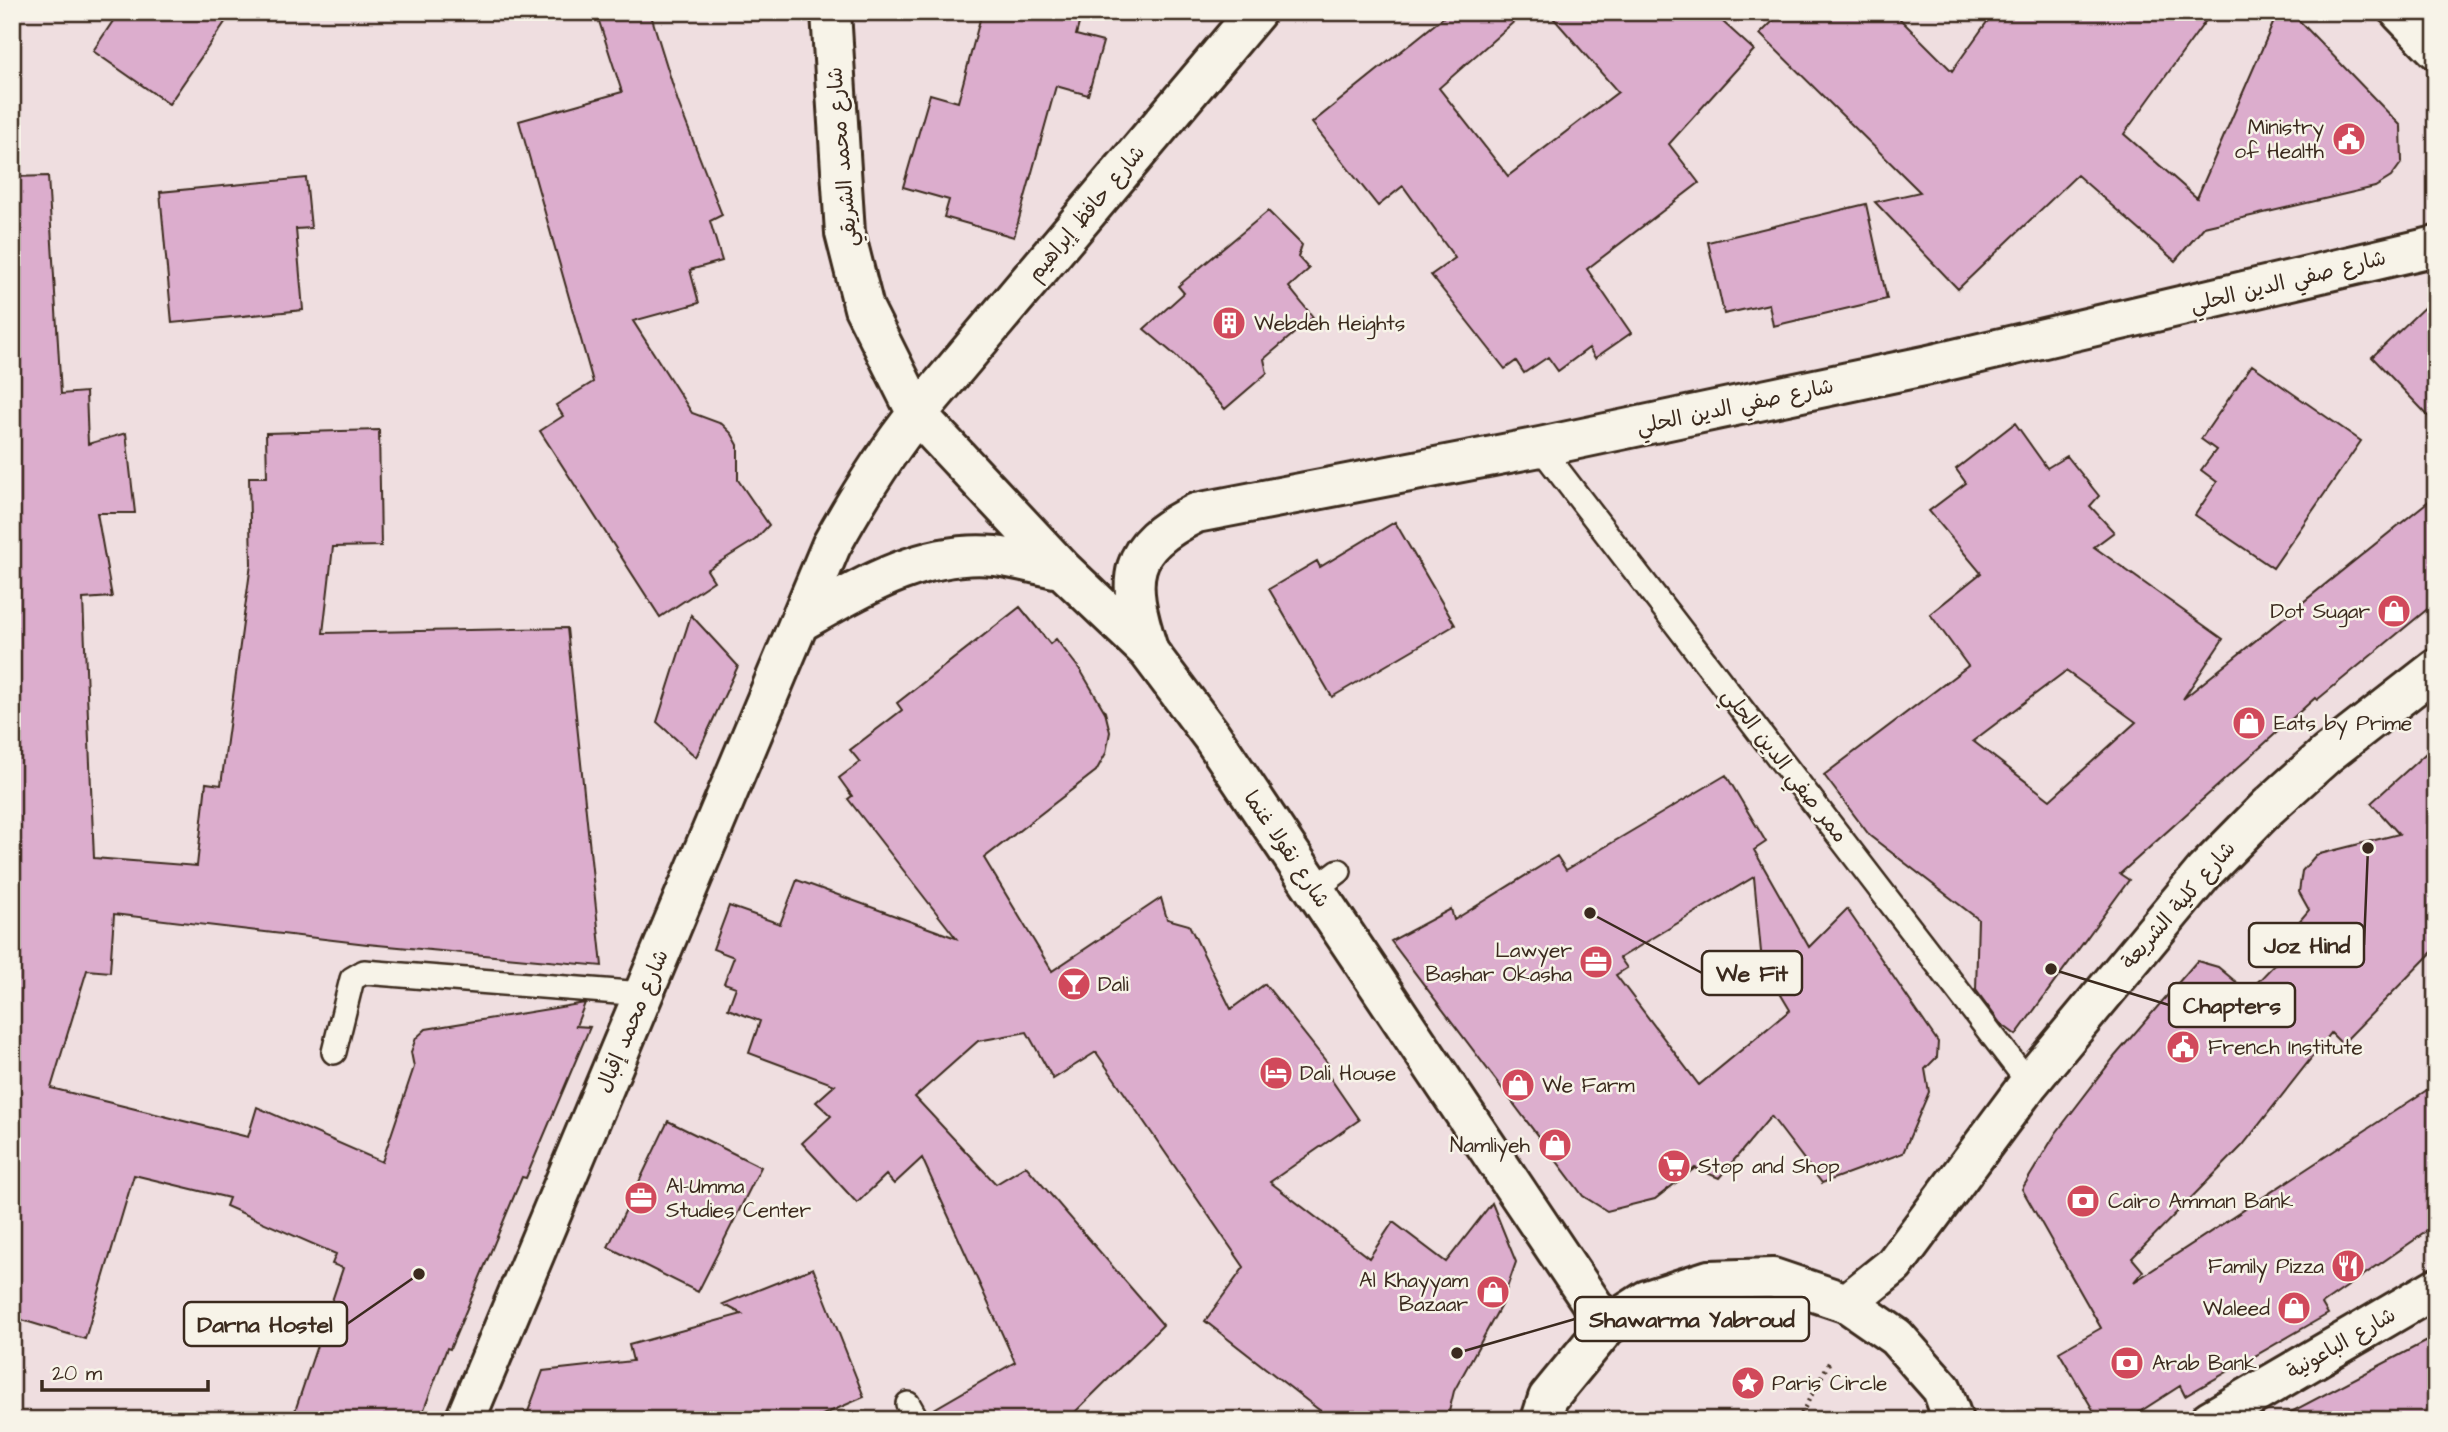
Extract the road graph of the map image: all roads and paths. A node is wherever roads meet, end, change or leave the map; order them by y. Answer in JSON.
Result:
{"nodes":[{"id":1,"x":831,"y":12,"type":"edge"},
{"id":2,"x":1256,"y":12,"type":"edge"},
{"id":3,"x":2400,"y":12,"type":"edge"},
{"id":4,"x":2436,"y":49,"type":"edge"},
{"id":5,"x":2436,"y":246,"type":"edge"},
{"id":6,"x":917,"y":414,"type":"junction"},
{"id":7,"x":1540,"y":447,"type":"junction"},
{"id":8,"x":1063,"y":570,"type":"junction"},
{"id":9,"x":800,"y":622,"type":"junction"},
{"id":10,"x":1148,"y":651,"type":"junction"},
{"id":11,"x":2436,"y":669,"type":"edge"},
{"id":12,"x":643,"y":994,"type":"junction"},
{"id":13,"x":334,"y":1052,"type":"dead end"},
{"id":14,"x":2029,"y":1083,"type":"junction"},
{"id":15,"x":2436,"y":1288,"type":"edge"},
{"id":16,"x":1847,"y":1303,"type":"junction"},
{"id":17,"x":1607,"y":1326,"type":"junction"},
{"id":18,"x":1830,"y":1361,"type":"dead end"},
{"id":19,"x":464,"y":1420,"type":"edge"},
{"id":20,"x":1541,"y":1420,"type":"edge"},
{"id":21,"x":1798,"y":1420,"type":"edge"},
{"id":22,"x":1953,"y":1420,"type":"edge"},
{"id":23,"x":2210,"y":1420,"type":"edge"}],
"edges":[{"from":1,"to":6,"type":"street","name":"شارع محمد الشريقي"},
{"from":2,"to":6,"type":"street","name":"شارع حافظ إبراهيم"},
{"from":3,"to":4,"type":"street"},
{"from":5,"to":7,"type":"street","name":"شارع صفي الدين الحلي"},
{"from":6,"to":8,"type":"street","name":"شارع نقولا غنما"},
{"from":6,"to":9,"type":"street","name":"شارع محمد إقبال"},
{"from":7,"to":10,"type":"street","name":"شارع صفي الدين الحلي"},
{"from":7,"to":14,"type":"lane","name":"ممر صفي الدين الحلي"},
{"from":8,"to":9,"type":"street"},
{"from":8,"to":10,"type":"street","name":"شارع نقولا غنما"},
{"from":9,"to":12,"type":"street","name":"شارع محمد إقبال"},
{"from":10,"to":17,"type":"street","name":"شارع نقولا غنما"},
{"from":11,"to":14,"type":"street","name":"شارع كلية الشريعة"},
{"from":12,"to":13,"type":"lane"},
{"from":12,"to":19,"type":"street","name":"شارع محمد إقبال"},
{"from":14,"to":16,"type":"street","name":"شارع كلية الشريعة"},
{"from":15,"to":23,"type":"street","name":"شارع الباعونية"},
{"from":16,"to":17,"type":"street"},
{"from":16,"to":22,"type":"street"},
{"from":17,"to":20,"type":"street"},
{"from":18,"to":21,"type":"path"}]}
